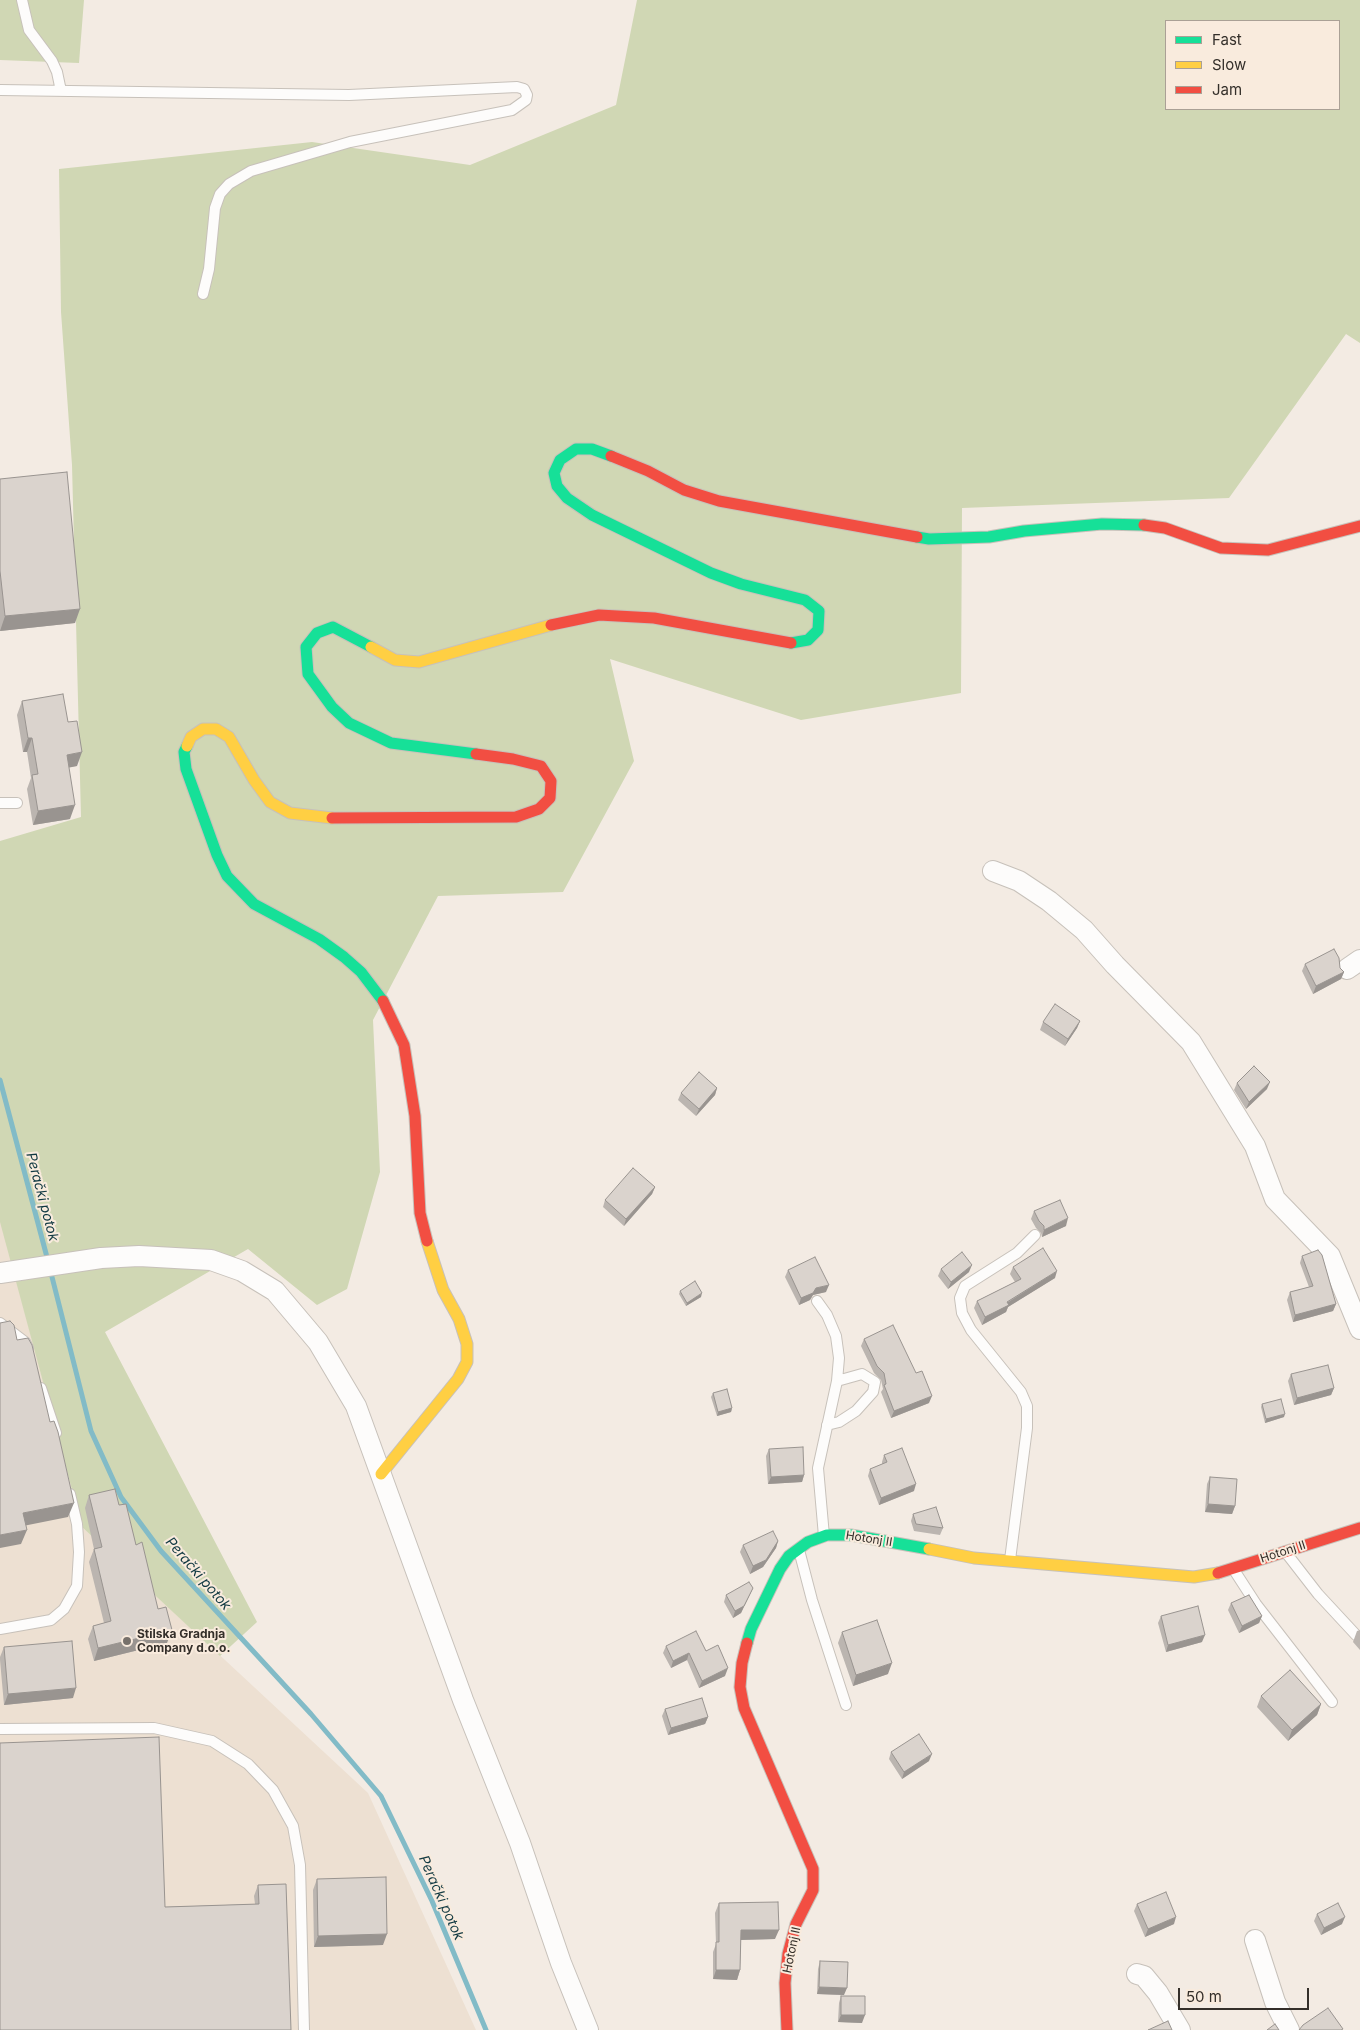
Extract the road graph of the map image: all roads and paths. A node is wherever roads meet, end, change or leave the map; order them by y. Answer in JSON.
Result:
{"nodes":[{"id":1,"x":22,"y":0,"type":"edge"},
{"id":2,"x":0,"y":90,"type":"edge"},
{"id":3,"x":61,"y":91,"type":"junction"},
{"id":4,"x":203,"y":294,"type":"dead end"},
{"id":5,"x":1360,"y":526,"type":"edge"},
{"id":6,"x":0,"y":803,"type":"edge"},
{"id":7,"x":17,"y":804,"type":"dead end"},
{"id":8,"x":993,"y":871,"type":"dead end"},
{"id":9,"x":1035,"y":1235,"type":"dead end"},
{"id":10,"x":4,"y":1273,"type":"edge"},
{"id":11,"x":817,"y":1301,"type":"dead end"},
{"id":12,"x":0,"y":1323,"type":"edge"},
{"id":13,"x":1360,"y":1329,"type":"edge"},
{"id":14,"x":33,"y":1356,"type":"edge"},
{"id":15,"x":39,"y":1380,"type":"edge"},
{"id":16,"x":837,"y":1381,"type":"junction"},
{"id":17,"x":827,"y":1425,"type":"junction"},
{"id":18,"x":59,"y":1444,"type":"edge"},
{"id":19,"x":381,"y":1474,"type":"junction"},
{"id":20,"x":68,"y":1486,"type":"edge"},
{"id":21,"x":1360,"y":1528,"type":"edge"},
{"id":22,"x":824,"y":1537,"type":"junction"},
{"id":23,"x":799,"y":1549,"type":"junction"},
{"id":24,"x":1285,"y":1551,"type":"junction"},
{"id":25,"x":1010,"y":1562,"type":"junction"},
{"id":26,"x":1233,"y":1569,"type":"junction"},
{"id":27,"x":0,"y":1629,"type":"edge"},
{"id":28,"x":1356,"y":1635,"type":"dead end"},
{"id":29,"x":1332,"y":1702,"type":"dead end"},
{"id":30,"x":846,"y":1706,"type":"dead end"},
{"id":31,"x":0,"y":1729,"type":"edge"},
{"id":32,"x":1255,"y":1940,"type":"dead end"},
{"id":33,"x":1137,"y":1974,"type":"dead end"},
{"id":34,"x":304,"y":2030,"type":"edge"},
{"id":35,"x":588,"y":2030,"type":"edge"},
{"id":36,"x":787,"y":2030,"type":"edge"},
{"id":37,"x":1180,"y":2030,"type":"edge"},
{"id":38,"x":1289,"y":2030,"type":"edge"}],
"edges":[{"from":1,"to":3,"type":"lane"},
{"from":2,"to":3,"type":"lane"},
{"from":3,"to":4,"type":"lane"},
{"from":5,"to":19,"type":"street"},
{"from":6,"to":7,"type":"lane"},
{"from":8,"to":13,"type":"street"},
{"from":9,"to":25,"type":"lane"},
{"from":10,"to":19,"type":"street"},
{"from":11,"to":16,"type":"lane"},
{"from":12,"to":14,"type":"lane"},
{"from":15,"to":18,"type":"lane"},
{"from":16,"to":17,"type":"lane"},
{"from":16,"to":17,"type":"lane"},
{"from":17,"to":22,"type":"lane"},
{"from":19,"to":35,"type":"street"},
{"from":20,"to":27,"type":"lane"},
{"from":21,"to":24,"type":"street","name":"Hotonj II"},
{"from":22,"to":23,"type":"street","name":"Hotonj II"},
{"from":22,"to":25,"type":"street","name":"Hotonj II"},
{"from":23,"to":30,"type":"lane"},
{"from":23,"to":36,"type":"street","name":"Hotonj II"},
{"from":24,"to":26,"type":"street","name":"Hotonj II"},
{"from":24,"to":28,"type":"lane"},
{"from":25,"to":26,"type":"street","name":"Hotonj II"},
{"from":26,"to":29,"type":"lane"},
{"from":31,"to":34,"type":"lane"},
{"from":32,"to":38,"type":"street"},
{"from":33,"to":37,"type":"street"}]}
